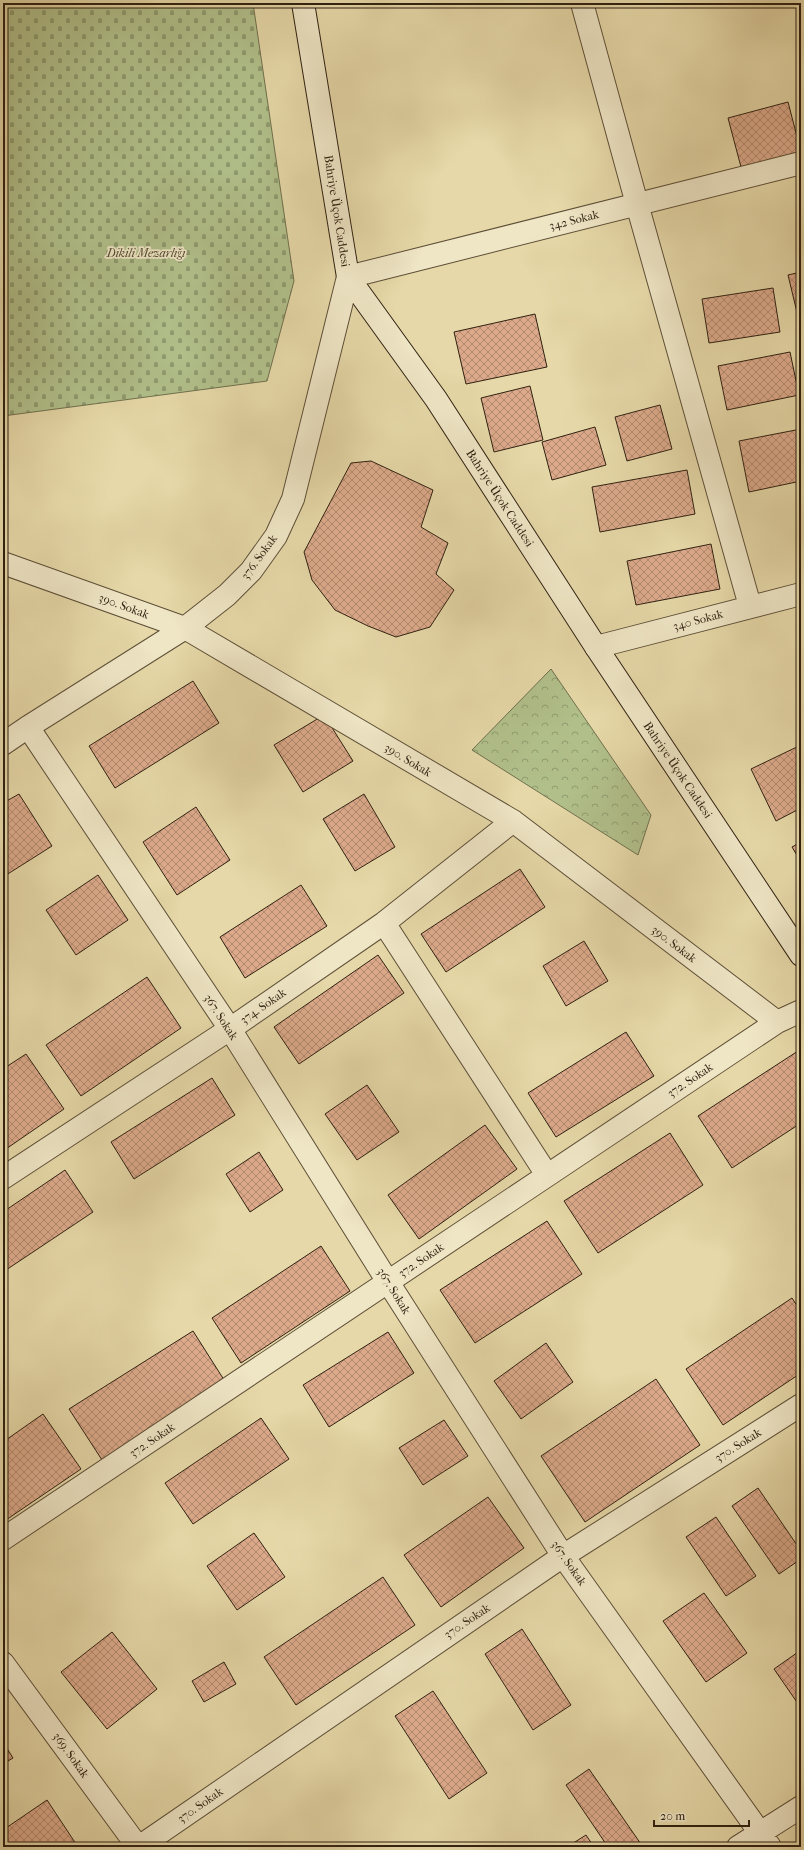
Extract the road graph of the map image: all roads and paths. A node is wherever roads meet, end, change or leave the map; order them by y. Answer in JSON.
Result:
{"nodes":[{"id":1,"x":303,"y":3,"type":"edge"},
{"id":2,"x":582,"y":3,"type":"edge"},
{"id":3,"x":801,"y":163,"type":"edge"},
{"id":4,"x":637,"y":204,"type":"junction"},
{"id":5,"x":348,"y":277,"type":"junction"},
{"id":6,"x":3,"y":562,"type":"edge"},
{"id":7,"x":801,"y":594,"type":"edge"},
{"id":8,"x":750,"y":606,"type":"junction"},
{"id":9,"x":185,"y":628,"type":"junction"},
{"id":10,"x":596,"y":647,"type":"junction"},
{"id":11,"x":28,"y":727,"type":"junction"},
{"id":12,"x":3,"y":744,"type":"edge"},
{"id":13,"x":513,"y":821,"type":"junction"},
{"id":14,"x":384,"y":923,"type":"junction"},
{"id":15,"x":801,"y":955,"type":"edge"},
{"id":16,"x":801,"y":1011,"type":"edge"},
{"id":17,"x":777,"y":1022,"type":"junction"},
{"id":18,"x":230,"y":1029,"type":"junction"},
{"id":19,"x":547,"y":1175,"type":"junction"},
{"id":20,"x":3,"y":1178,"type":"edge"},
{"id":21,"x":388,"y":1282,"type":"junction"},
{"id":22,"x":801,"y":1405,"type":"edge"},
{"id":23,"x":3,"y":1538,"type":"edge"},
{"id":24,"x":563,"y":1556,"type":"junction"},
{"id":25,"x":3,"y":1663,"type":"edge"},
{"id":26,"x":801,"y":1807,"type":"edge"},
{"id":27,"x":766,"y":1840,"type":"edge"},
{"id":28,"x":138,"y":1847,"type":"edge"},
{"id":29,"x":738,"y":1847,"type":"edge"}],
"edges":[{"from":1,"to":5,"type":"street","name":"Bahriye Üçok Caddesi"},
{"from":2,"to":4,"type":"street"},
{"from":3,"to":4,"type":"street","name":"342 Sokak"},
{"from":4,"to":5,"type":"street","name":"342 Sokak"},
{"from":4,"to":8,"type":"street"},
{"from":5,"to":9,"type":"street","name":"376. Sokak"},
{"from":5,"to":10,"type":"street","name":"Bahriye Üçok Caddesi"},
{"from":6,"to":9,"type":"street","name":"390. Sokak"},
{"from":7,"to":8,"type":"street","name":"340 Sokak"},
{"from":8,"to":10,"type":"street","name":"340 Sokak"},
{"from":9,"to":11,"type":"street","name":"376. Sokak"},
{"from":9,"to":13,"type":"street","name":"390. Sokak"},
{"from":10,"to":15,"type":"street","name":"Bahriye Üçok Caddesi"},
{"from":11,"to":12,"type":"street","name":"376. Sokak"},
{"from":11,"to":18,"type":"street","name":"367. Sokak"},
{"from":13,"to":14,"type":"street","name":"374. Sokak"},
{"from":13,"to":17,"type":"street","name":"390. Sokak"},
{"from":14,"to":18,"type":"street","name":"374. Sokak"},
{"from":14,"to":19,"type":"street"},
{"from":16,"to":17,"type":"street","name":"372. Sokak"},
{"from":17,"to":19,"type":"street","name":"372. Sokak"},
{"from":18,"to":20,"type":"street","name":"374. Sokak"},
{"from":18,"to":21,"type":"street","name":"367. Sokak"},
{"from":19,"to":21,"type":"street","name":"372. Sokak"},
{"from":21,"to":23,"type":"street","name":"372. Sokak"},
{"from":21,"to":24,"type":"street","name":"367. Sokak"},
{"from":22,"to":24,"type":"street","name":"370. Sokak"},
{"from":24,"to":27,"type":"street","name":"367. Sokak"},
{"from":24,"to":28,"type":"street","name":"370. Sokak"},
{"from":25,"to":28,"type":"street","name":"369. Sokak"},
{"from":26,"to":27,"type":"street"},
{"from":27,"to":29,"type":"street"}]}
